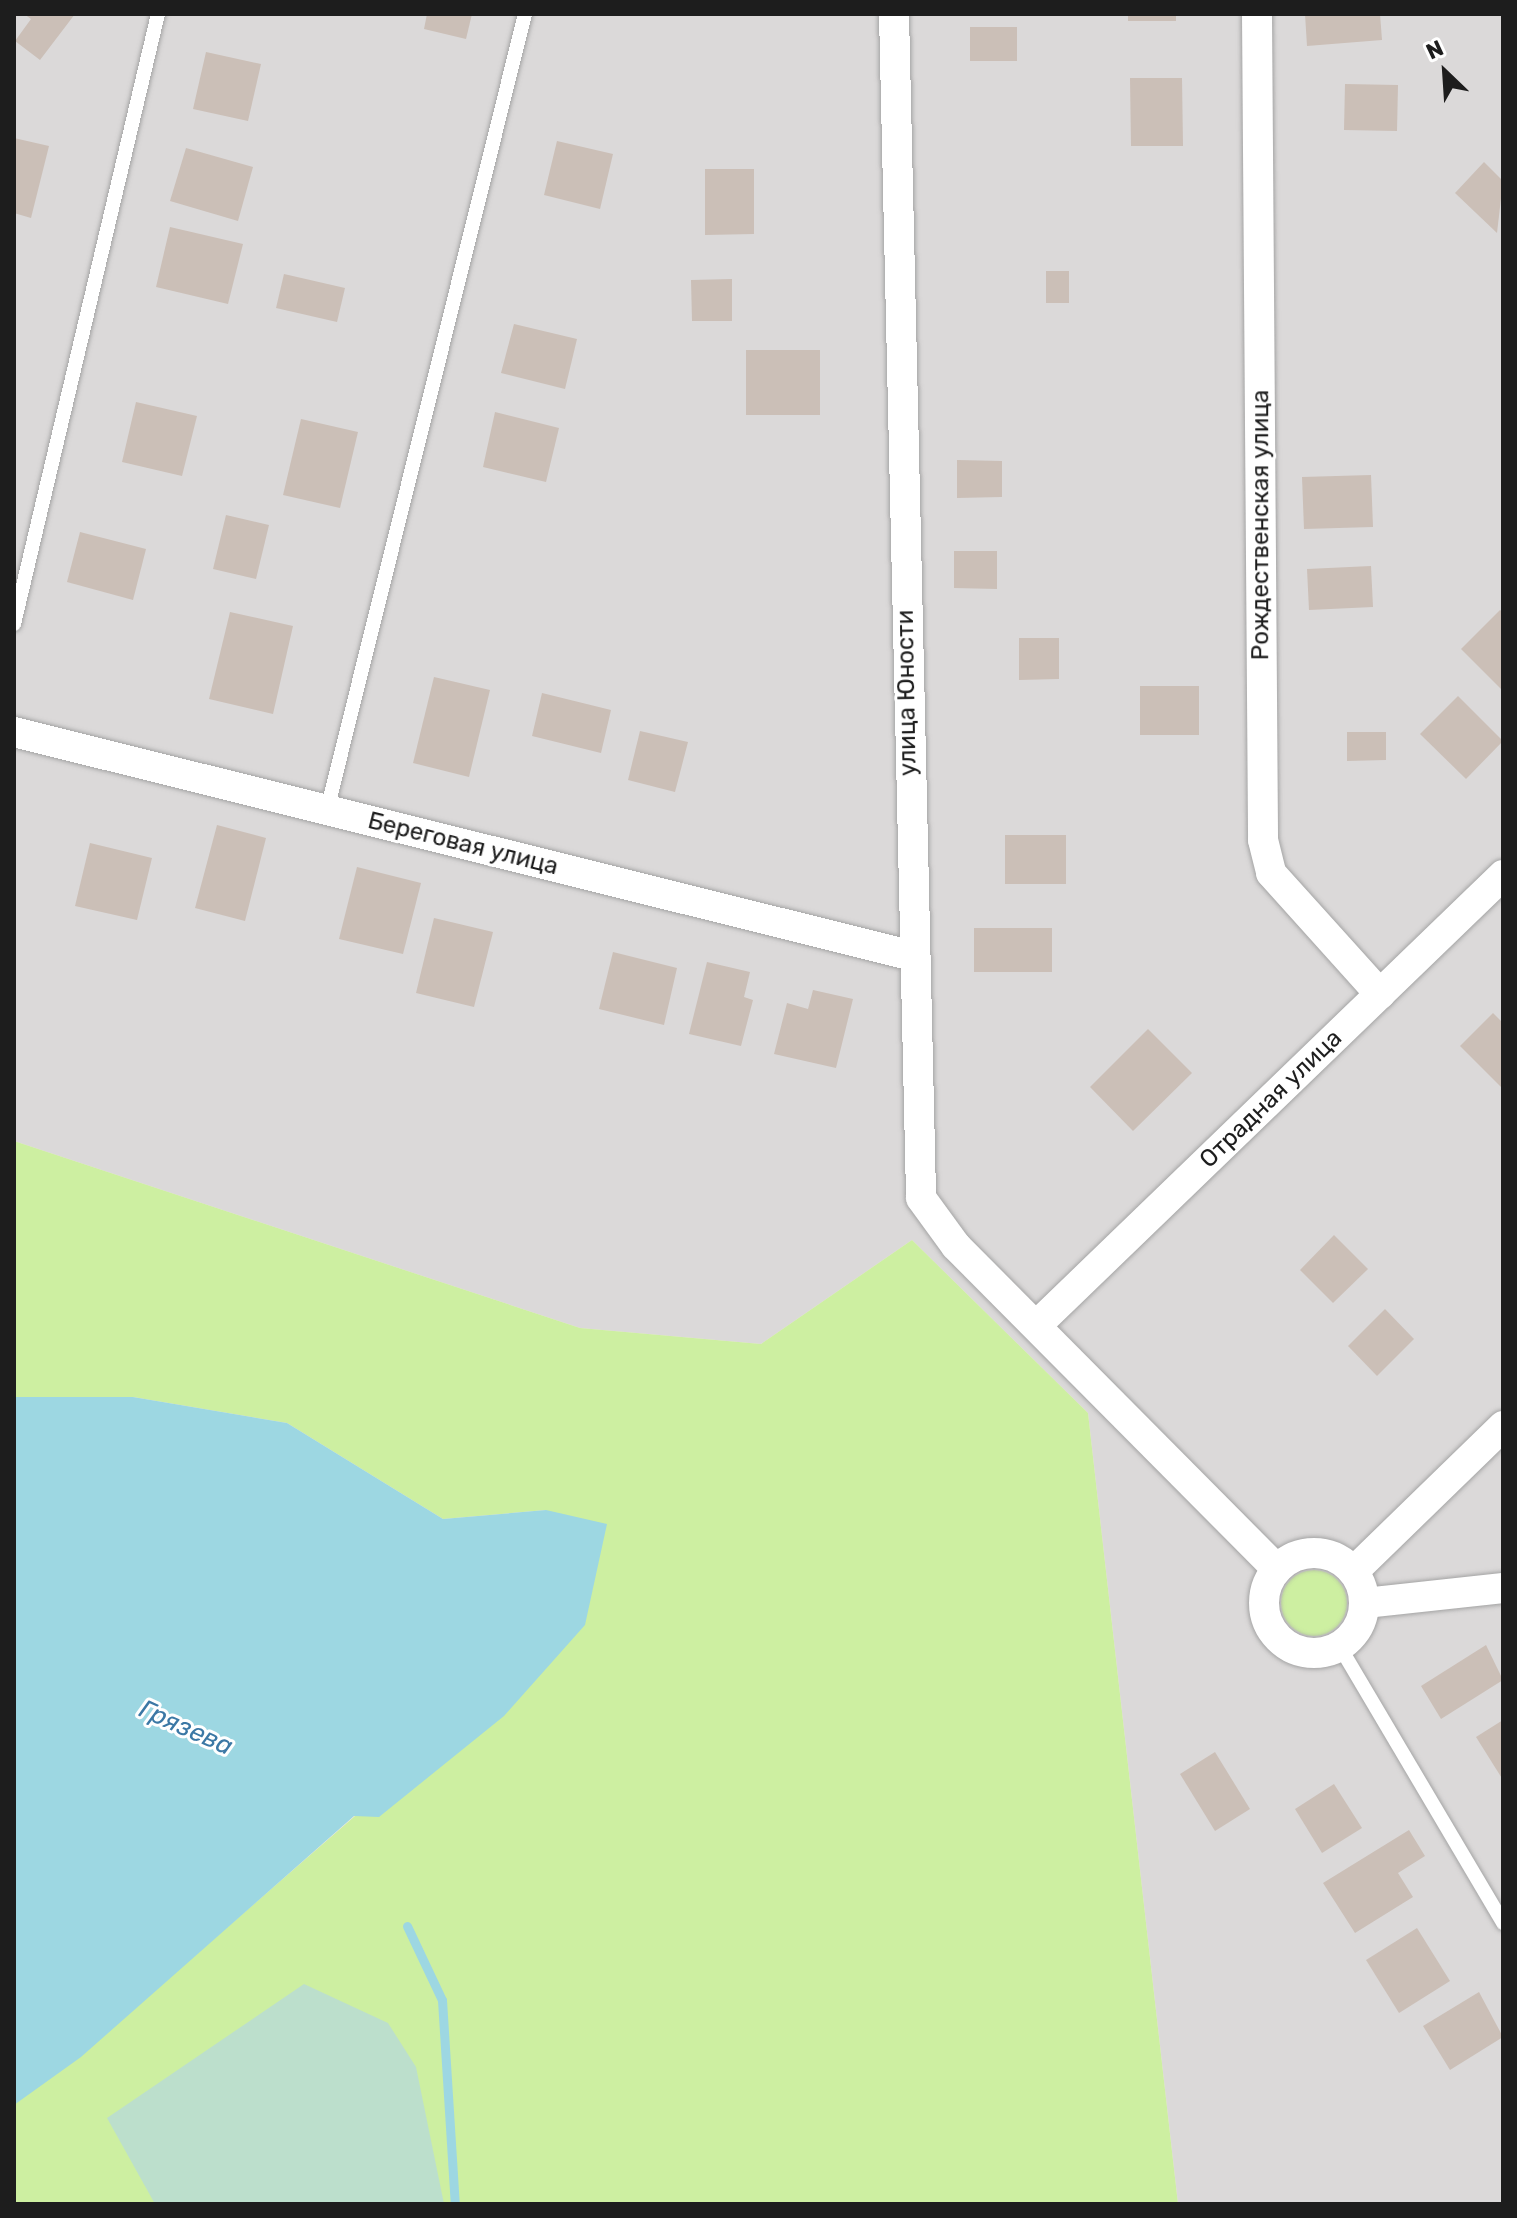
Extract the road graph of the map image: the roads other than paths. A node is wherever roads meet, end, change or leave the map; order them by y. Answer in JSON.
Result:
{"nodes":[{"id":1,"x":158,"y":14,"type":"edge"},
{"id":2,"x":525,"y":14,"type":"edge"},
{"id":3,"x":894,"y":14,"type":"edge"},
{"id":4,"x":1257,"y":14,"type":"edge"},
{"id":5,"x":14,"y":624,"type":"edge"},
{"id":6,"x":14,"y":732,"type":"edge"},
{"id":7,"x":327,"y":810,"type":"junction"},
{"id":8,"x":1503,"y":875,"type":"edge"},
{"id":9,"x":913,"y":956,"type":"junction"},
{"id":10,"x":1380,"y":994,"type":"junction"},
{"id":11,"x":1039,"y":1323,"type":"junction"},
{"id":12,"x":1503,"y":1426,"type":"edge"},
{"id":13,"x":1277,"y":1569,"type":"junction"},
{"id":14,"x":1354,"y":1571,"type":"junction"},
{"id":15,"x":1503,"y":1588,"type":"edge"},
{"id":16,"x":1365,"y":1603,"type":"junction"},
{"id":17,"x":1340,"y":1647,"type":"junction"},
{"id":18,"x":1503,"y":1923,"type":"edge"}],
"edges":[{"from":1,"to":5,"type":"lane"},
{"from":2,"to":7,"type":"lane"},
{"from":3,"to":9,"type":"street","name":"улица Юности"},
{"from":4,"to":10,"type":"street","name":"Рождественская улица"},
{"from":6,"to":7,"type":"street","name":"Береговая улица"},
{"from":7,"to":9,"type":"street","name":"Береговая улица"},
{"from":8,"to":10,"type":"street","name":"Отрадная улица"},
{"from":9,"to":11,"type":"street","name":"улица Юности"},
{"from":10,"to":11,"type":"street","name":"Отрадная улица"},
{"from":11,"to":13,"type":"street","name":"улица Юности"},
{"from":12,"to":14,"type":"street"},
{"from":13,"to":14,"type":"street"},
{"from":13,"to":17,"type":"street"},
{"from":14,"to":16,"type":"street"},
{"from":15,"to":16,"type":"street"},
{"from":16,"to":17,"type":"street"},
{"from":17,"to":18,"type":"lane"}]}
